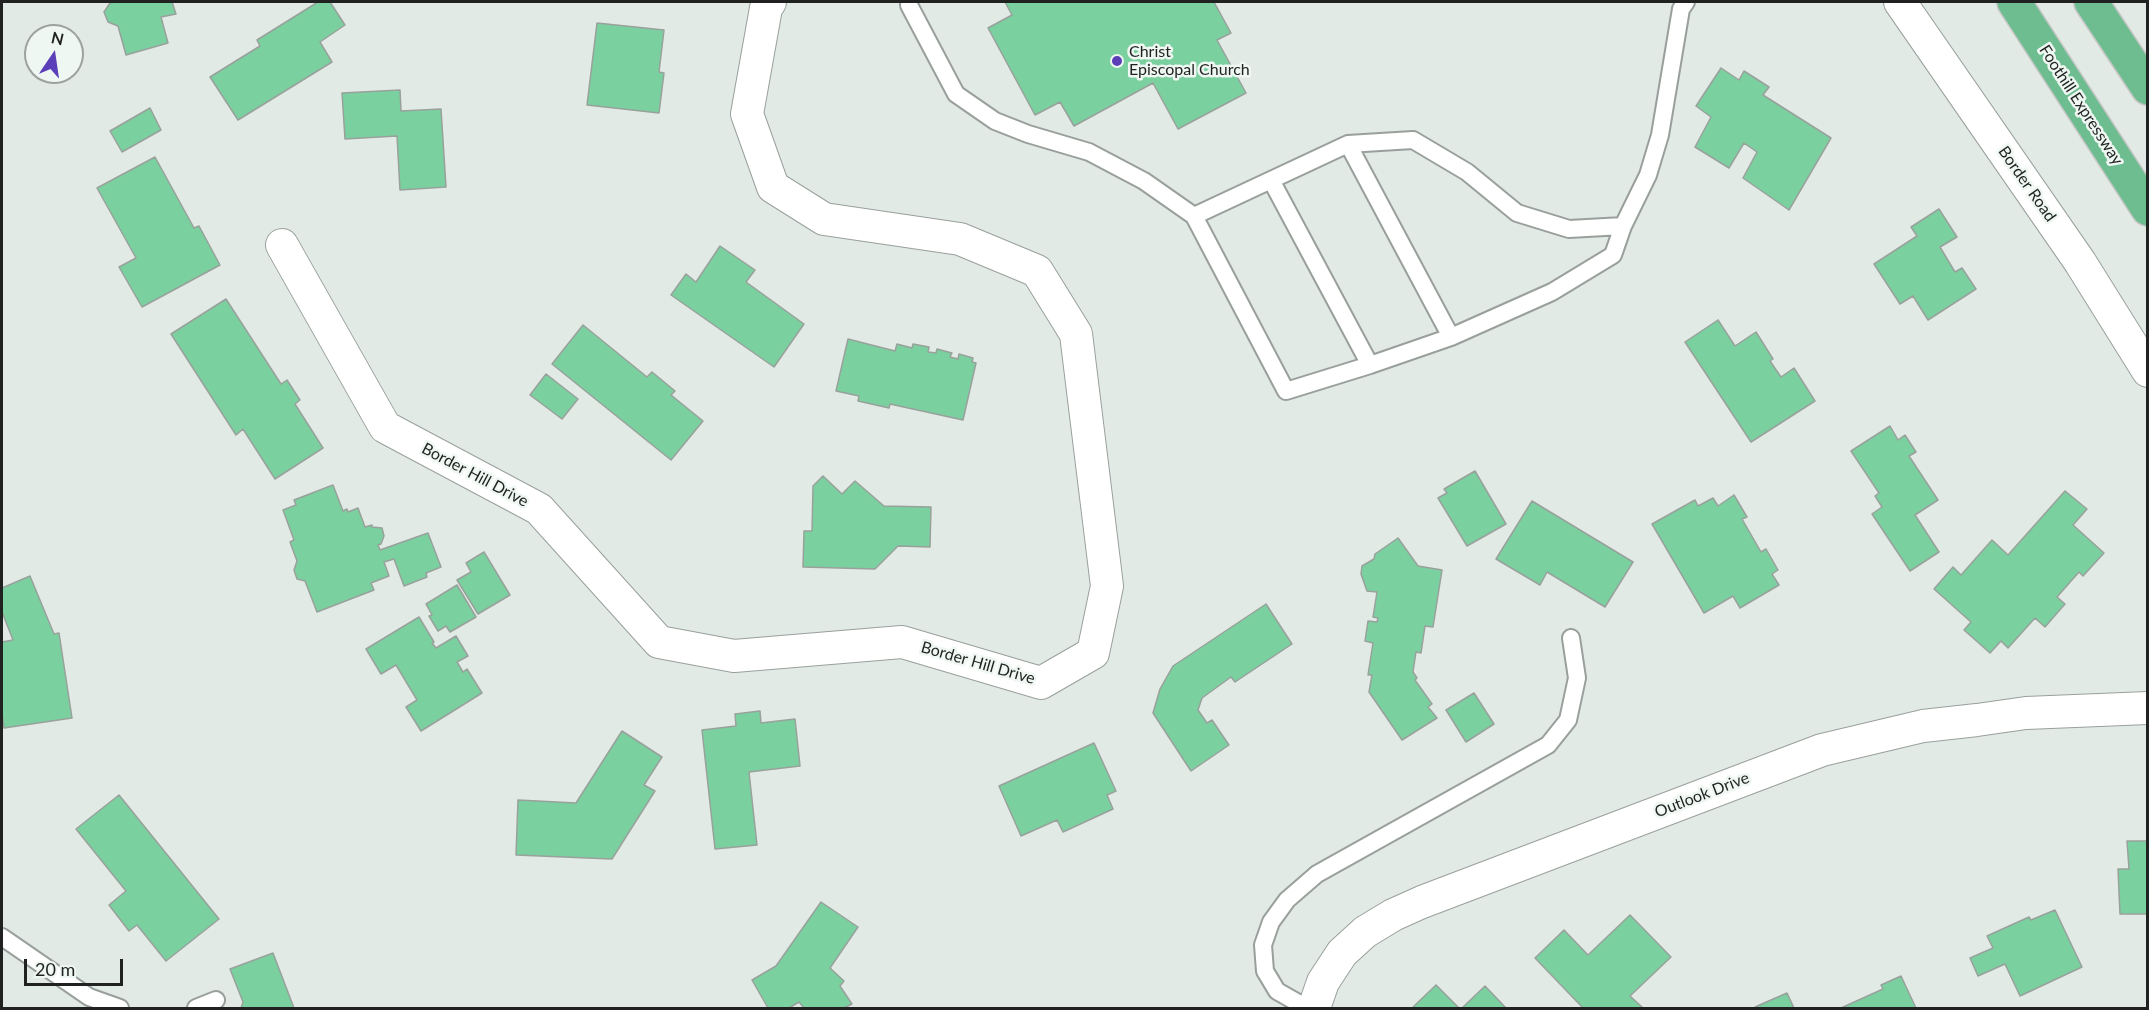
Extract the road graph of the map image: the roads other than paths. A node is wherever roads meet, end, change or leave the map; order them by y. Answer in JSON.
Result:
{"nodes":[{"id":1,"x":770,"y":2,"type":"edge"},
{"id":2,"x":1900,"y":2,"type":"edge"},
{"id":3,"x":2014,"y":2,"type":"edge"},
{"id":4,"x":2091,"y":2,"type":"edge"},
{"id":5,"x":1680,"y":4,"type":"edge"},
{"id":6,"x":909,"y":5,"type":"dead end"},
{"id":7,"x":2148,"y":88,"type":"edge"},
{"id":8,"x":1348,"y":144,"type":"junction"},
{"id":9,"x":1271,"y":180,"type":"junction"},
{"id":10,"x":2148,"y":209,"type":"edge"},
{"id":11,"x":1194,"y":216,"type":"junction"},
{"id":12,"x":1623,"y":226,"type":"junction"},
{"id":13,"x":282,"y":245,"type":"dead end"},
{"id":14,"x":1451,"y":337,"type":"junction"},
{"id":15,"x":1370,"y":365,"type":"junction"},
{"id":16,"x":2148,"y":371,"type":"edge"},
{"id":17,"x":1571,"y":638,"type":"dead end"},
{"id":18,"x":2148,"y":708,"type":"edge"},
{"id":19,"x":2,"y":937,"type":"edge"},
{"id":20,"x":216,"y":1000,"type":"dead end"},
{"id":21,"x":120,"y":1008,"type":"edge"},
{"id":22,"x":196,"y":1008,"type":"edge"},
{"id":23,"x":1307,"y":1008,"type":"edge"},
{"id":24,"x":1314,"y":1008,"type":"edge"}],
"edges":[{"from":1,"to":13,"type":"street","name":"Border Hill Drive"},
{"from":2,"to":16,"type":"street","name":"Border Road"},
{"from":3,"to":10,"type":"highway","name":"Foothill Expressway"},
{"from":4,"to":7,"type":"highway"},
{"from":5,"to":12,"type":"lane"},
{"from":6,"to":11,"type":"lane"},
{"from":8,"to":9,"type":"lane"},
{"from":8,"to":12,"type":"lane"},
{"from":8,"to":14,"type":"lane"},
{"from":9,"to":11,"type":"lane"},
{"from":9,"to":15,"type":"lane"},
{"from":11,"to":15,"type":"lane"},
{"from":12,"to":14,"type":"lane"},
{"from":14,"to":15,"type":"lane"},
{"from":17,"to":23,"type":"lane"},
{"from":18,"to":24,"type":"street","name":"Outlook Drive"},
{"from":19,"to":21,"type":"lane"},
{"from":20,"to":22,"type":"lane"}]}
